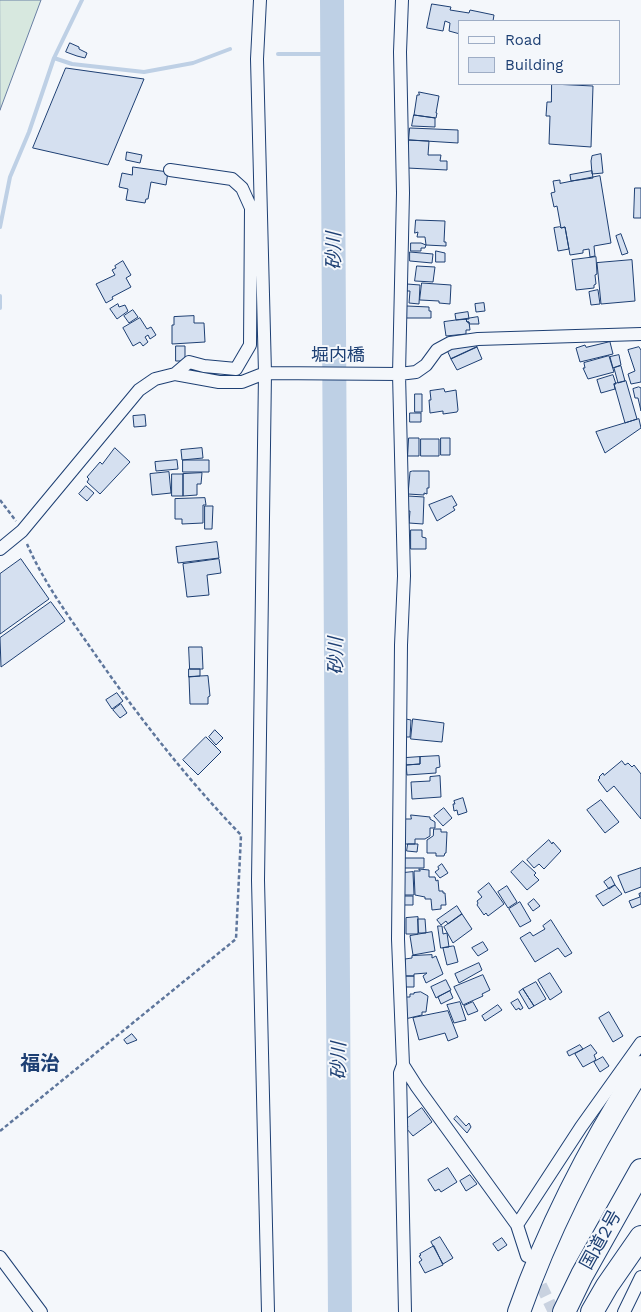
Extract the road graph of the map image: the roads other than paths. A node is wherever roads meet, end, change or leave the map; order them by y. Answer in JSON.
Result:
{"nodes":[{"id":1,"x":260,"y":0,"type":"edge"},
{"id":2,"x":402,"y":0,"type":"edge"},
{"id":3,"x":170,"y":170,"type":"dead end"},
{"id":4,"x":641,"y":334,"type":"edge"},
{"id":5,"x":271,"y":373,"type":"junction"},
{"id":6,"x":176,"y":374,"type":"junction"},
{"id":7,"x":399,"y":374,"type":"junction"},
{"id":8,"x":0,"y":549,"type":"edge"},
{"id":9,"x":641,"y":1042,"type":"edge"},
{"id":10,"x":403,"y":1065,"type":"junction"},
{"id":11,"x":641,"y":1067,"type":"edge"},
{"id":12,"x":641,"y":1170,"type":"edge"},
{"id":13,"x":517,"y":1225,"type":"junction"},
{"id":14,"x":641,"y":1237,"type":"edge"},
{"id":15,"x":527,"y":1256,"type":"tunnel mouth"},
{"id":16,"x":0,"y":1257,"type":"edge"},
{"id":17,"x":641,"y":1277,"type":"edge"},
{"id":18,"x":41,"y":1312,"type":"edge"},
{"id":19,"x":268,"y":1312,"type":"edge"},
{"id":20,"x":404,"y":1312,"type":"edge"},
{"id":21,"x":519,"y":1312,"type":"edge"},
{"id":22,"x":564,"y":1312,"type":"edge"},
{"id":23,"x":592,"y":1312,"type":"edge"},
{"id":24,"x":624,"y":1312,"type":"edge"}],
"edges":[{"from":1,"to":5,"type":"street"},
{"from":2,"to":7,"type":"street"},
{"from":3,"to":6,"type":"street"},
{"from":4,"to":7,"type":"street","name":"堀内橋"},
{"from":5,"to":6,"type":"street"},
{"from":5,"to":7,"type":"street","name":"堀内橋"},
{"from":5,"to":19,"type":"street"},
{"from":6,"to":8,"type":"street"},
{"from":7,"to":10,"type":"street"},
{"from":9,"to":13,"type":"street"},
{"from":10,"to":13,"type":"street"},
{"from":10,"to":20,"type":"street"},
{"from":11,"to":21,"type":"highway"},
{"from":12,"to":22,"type":"highway","name":"国道2号"},
{"from":13,"to":15,"type":"street"},
{"from":14,"to":23,"type":"highway"},
{"from":16,"to":18,"type":"street"},
{"from":17,"to":24,"type":"street"}]}
